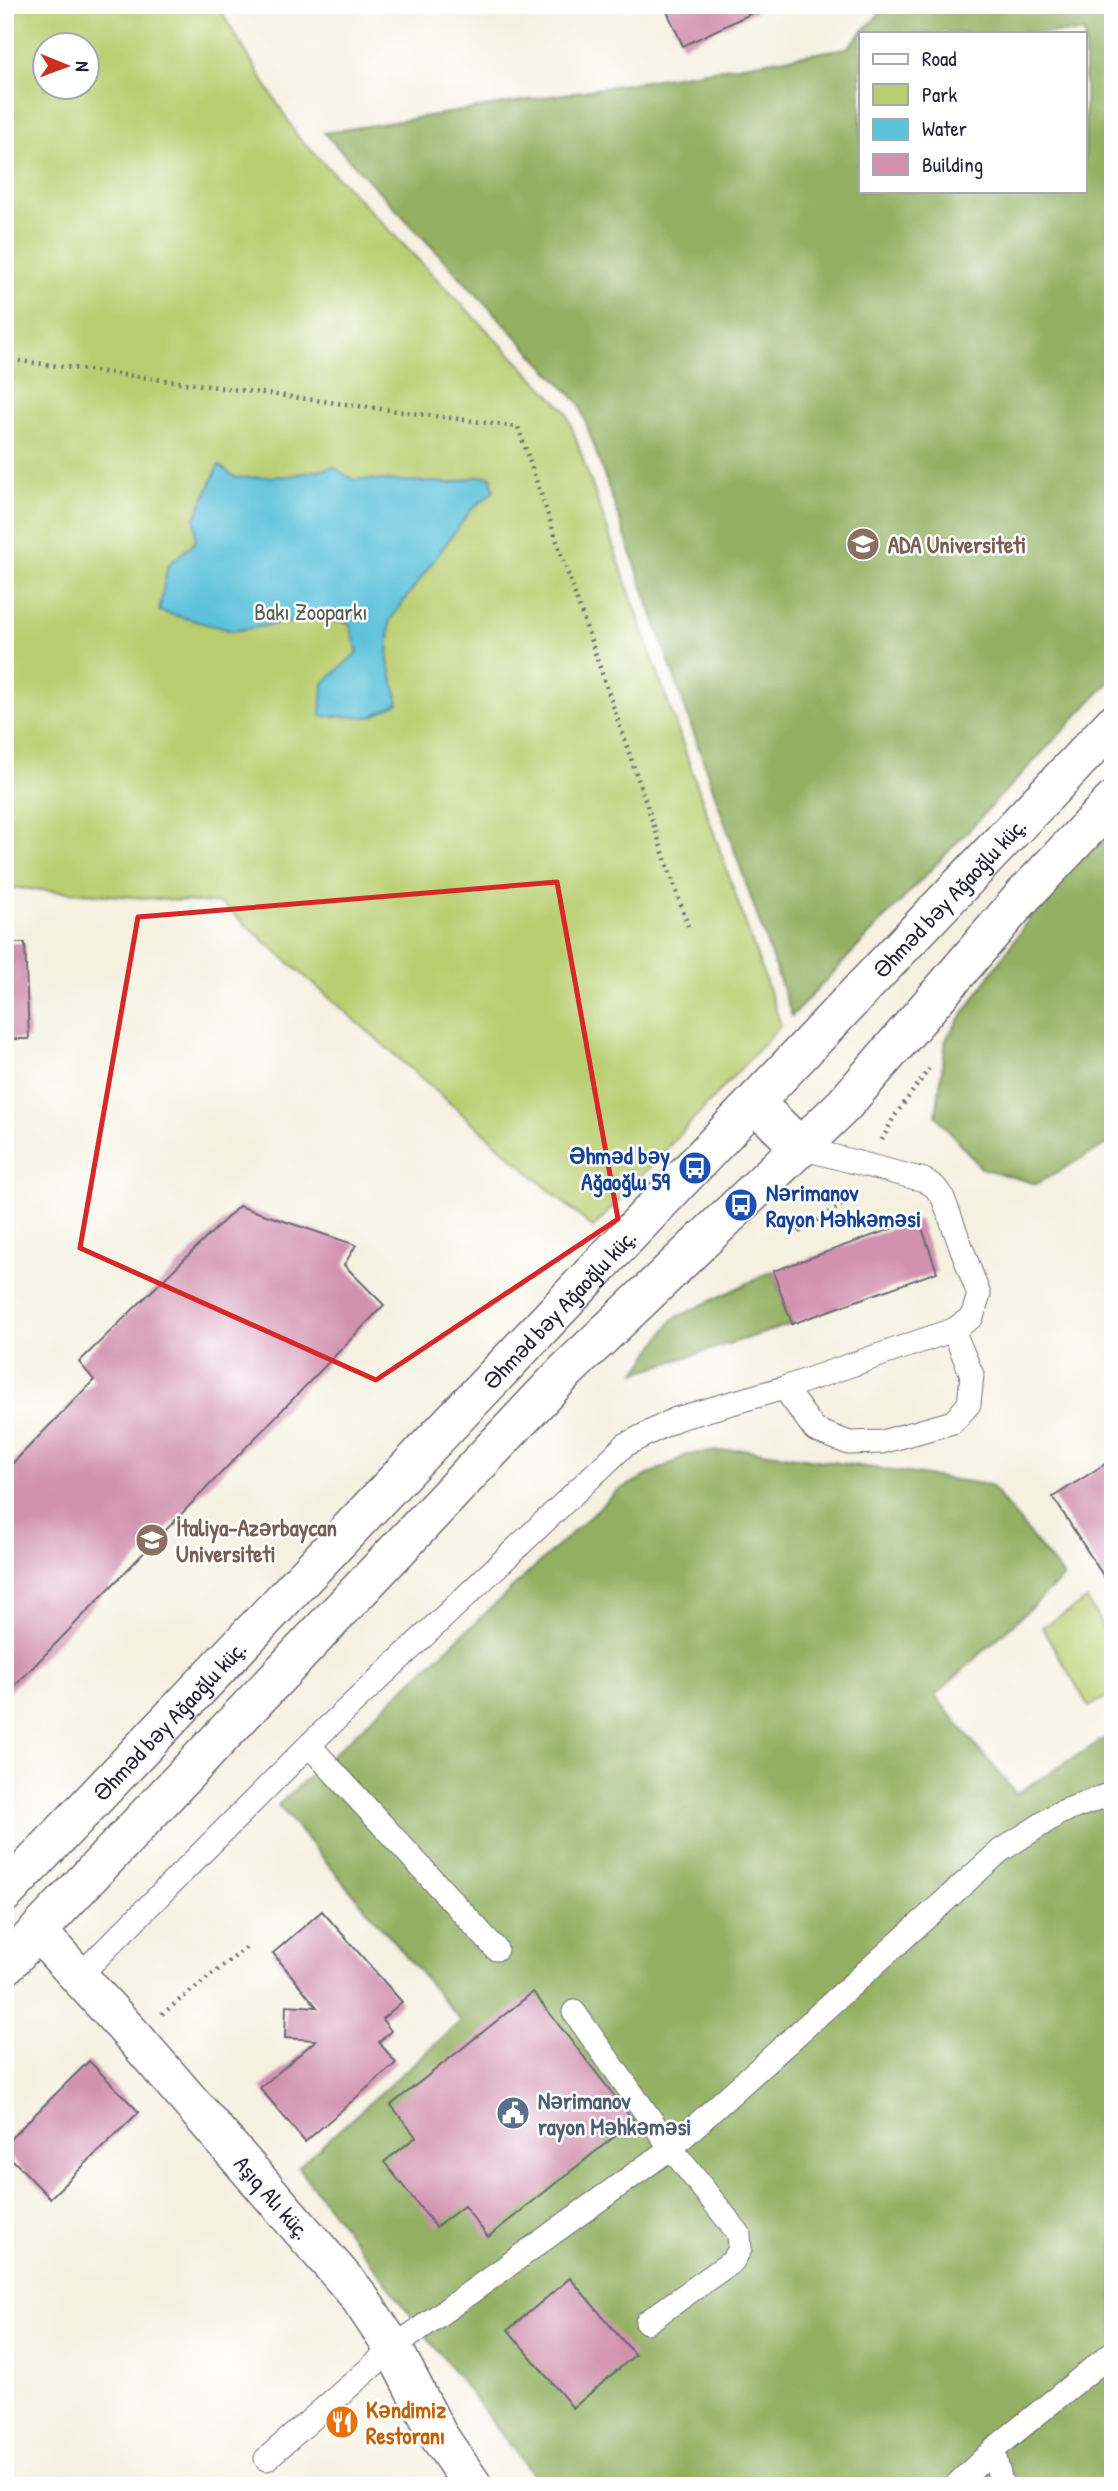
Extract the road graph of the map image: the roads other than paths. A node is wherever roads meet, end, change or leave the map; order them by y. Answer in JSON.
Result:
{"nodes":[{"id":1,"x":1113,"y":724,"type":"edge"},
{"id":2,"x":1113,"y":801,"type":"edge"},
{"id":3,"x":755,"y":1104,"type":"junction"},
{"id":4,"x":801,"y":1148,"type":"junction"},
{"id":5,"x":953,"y":1330,"type":"junction"},
{"id":6,"x":784,"y":1388,"type":"junction"},
{"id":7,"x":309,"y":1745,"type":"junction"},
{"id":8,"x":1113,"y":1793,"type":"edge"},
{"id":9,"x":5,"y":1893,"type":"edge"},
{"id":10,"x":38,"y":1932,"type":"junction"},
{"id":11,"x":495,"y":1949,"type":"dead end"},
{"id":12,"x":5,"y":1966,"type":"edge"},
{"id":13,"x":80,"y":1975,"type":"junction"},
{"id":14,"x":574,"y":2012,"type":"dead end"},
{"id":15,"x":671,"y":2148,"type":"junction"},
{"id":16,"x":648,"y":2322,"type":"dead end"},
{"id":17,"x":393,"y":2348,"type":"junction"},
{"id":18,"x":1113,"y":2352,"type":"edge"},
{"id":19,"x":993,"y":2449,"type":"junction"},
{"id":20,"x":266,"y":2459,"type":"dead end"},
{"id":21,"x":473,"y":2486,"type":"edge"},
{"id":22,"x":955,"y":2486,"type":"edge"},
{"id":23,"x":1002,"y":2486,"type":"edge"}],
"edges":[{"from":1,"to":3,"type":"street","name":"Əhməd bəy Ağaoğlu küç."},
{"from":2,"to":4,"type":"street","name":"Əhməd bəy Ağaoğlu küç."},
{"from":3,"to":4,"type":"street"},
{"from":3,"to":9,"type":"street","name":"Əhməd bəy Ağaoğlu küç."},
{"from":4,"to":5,"type":"lane"},
{"from":4,"to":10,"type":"street","name":"Əhməd bəy Ağaoğlu küç."},
{"from":5,"to":6,"type":"lane"},
{"from":5,"to":6,"type":"lane"},
{"from":6,"to":7,"type":"lane"},
{"from":7,"to":11,"type":"lane"},
{"from":7,"to":13,"type":"lane"},
{"from":8,"to":15,"type":"lane"},
{"from":10,"to":12,"type":"street","name":"Əhməd bəy Ağaoğlu küç."},
{"from":10,"to":13,"type":"street","name":"Aşıq Alı küç."},
{"from":13,"to":17,"type":"street","name":"Aşıq Alı küç."},
{"from":14,"to":15,"type":"lane"},
{"from":15,"to":16,"type":"lane"},
{"from":15,"to":17,"type":"lane"},
{"from":17,"to":20,"type":"lane"},
{"from":17,"to":21,"type":"street","name":"Aşıq Alı küç."},
{"from":18,"to":19,"type":"lane"},
{"from":19,"to":22,"type":"lane"},
{"from":19,"to":23,"type":"lane"}]}
